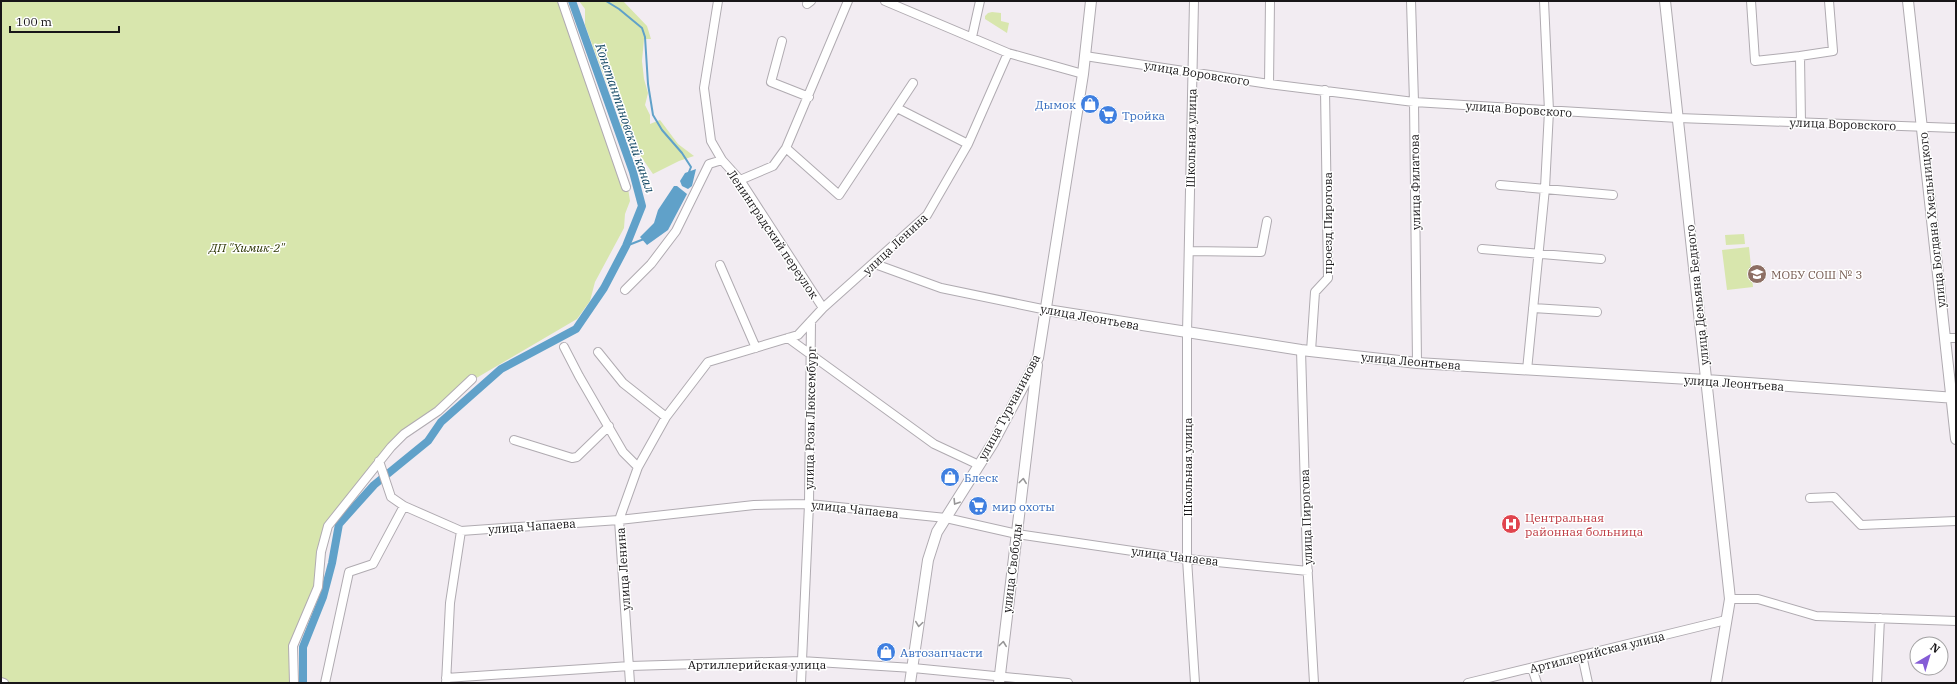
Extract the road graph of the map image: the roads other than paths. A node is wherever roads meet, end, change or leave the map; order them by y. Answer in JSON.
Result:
{"nodes":[{"id":1,"x":562,"y":1,"type":"edge"},
{"id":2,"x":718,"y":1,"type":"edge"},
{"id":3,"x":848,"y":1,"type":"edge"},
{"id":4,"x":885,"y":1,"type":"edge"},
{"id":5,"x":980,"y":1,"type":"edge"},
{"id":6,"x":1091,"y":1,"type":"edge"},
{"id":7,"x":1194,"y":1,"type":"edge"},
{"id":8,"x":1270,"y":1,"type":"edge"},
{"id":9,"x":1410,"y":1,"type":"edge"},
{"id":10,"x":1544,"y":1,"type":"edge"},
{"id":11,"x":1665,"y":1,"type":"edge"},
{"id":12,"x":1751,"y":1,"type":"edge"},
{"id":13,"x":1829,"y":1,"type":"edge"},
{"id":14,"x":1908,"y":1,"type":"edge"},
{"id":15,"x":972,"y":37,"type":"junction"},
{"id":16,"x":782,"y":41,"type":"dead end"},
{"id":17,"x":1008,"y":53,"type":"junction"},
{"id":18,"x":1085,"y":56,"type":"junction"},
{"id":19,"x":1800,"y":56,"type":"junction"},
{"id":20,"x":1193,"y":72,"type":"junction"},
{"id":21,"x":1083,"y":74,"type":"junction"},
{"id":22,"x":913,"y":83,"type":"dead end"},
{"id":23,"x":1269,"y":84,"type":"junction"},
{"id":24,"x":1325,"y":90,"type":"junction"},
{"id":25,"x":809,"y":96,"type":"junction"},
{"id":26,"x":1414,"y":102,"type":"junction"},
{"id":27,"x":897,"y":108,"type":"junction"},
{"id":28,"x":1550,"y":111,"type":"junction"},
{"id":29,"x":1678,"y":118,"type":"junction"},
{"id":30,"x":1801,"y":123,"type":"junction"},
{"id":31,"x":1922,"y":127,"type":"junction"},
{"id":32,"x":1956,"y":128,"type":"edge"},
{"id":33,"x":968,"y":144,"type":"junction"},
{"id":34,"x":786,"y":148,"type":"junction"},
{"id":35,"x":722,"y":160,"type":"junction"},
{"id":36,"x":740,"y":180,"type":"junction"},
{"id":37,"x":1500,"y":186,"type":"dead end"},
{"id":38,"x":626,"y":187,"type":"dead end"},
{"id":39,"x":1545,"y":188,"type":"junction"},
{"id":40,"x":1613,"y":195,"type":"dead end"},
{"id":41,"x":1267,"y":221,"type":"dead end"},
{"id":42,"x":1482,"y":248,"type":"dead end"},
{"id":43,"x":1189,"y":251,"type":"junction"},
{"id":44,"x":1538,"y":255,"type":"junction"},
{"id":45,"x":1601,"y":259,"type":"dead end"},
{"id":46,"x":875,"y":264,"type":"junction"},
{"id":47,"x":720,"y":265,"type":"dead end"},
{"id":48,"x":625,"y":290,"type":"dead end"},
{"id":49,"x":823,"y":308,"type":"junction"},
{"id":50,"x":1533,"y":308,"type":"junction"},
{"id":51,"x":1047,"y":310,"type":"junction"},
{"id":52,"x":1597,"y":312,"type":"dead end"},
{"id":53,"x":811,"y":321,"type":"junction"},
{"id":54,"x":1187,"y":333,"type":"junction"},
{"id":55,"x":788,"y":338,"type":"junction"},
{"id":56,"x":1945,"y":338,"type":"junction"},
{"id":57,"x":1956,"y":338,"type":"edge"},
{"id":58,"x":564,"y":347,"type":"dead end"},
{"id":59,"x":756,"y":348,"type":"junction"},
{"id":60,"x":1306,"y":351,"type":"junction"},
{"id":61,"x":598,"y":352,"type":"dead end"},
{"id":62,"x":811,"y":355,"type":"junction"},
{"id":63,"x":1038,"y":358,"type":"junction"},
{"id":64,"x":1417,"y":363,"type":"junction"},
{"id":65,"x":1527,"y":370,"type":"junction"},
{"id":66,"x":472,"y":379,"type":"dead end"},
{"id":67,"x":1706,"y":380,"type":"junction"},
{"id":68,"x":1954,"y":398,"type":"edge"},
{"id":69,"x":666,"y":417,"type":"junction"},
{"id":70,"x":609,"y":426,"type":"junction"},
{"id":71,"x":1956,"y":439,"type":"edge"},
{"id":72,"x":514,"y":440,"type":"dead end"},
{"id":73,"x":379,"y":461,"type":"junction"},
{"id":74,"x":979,"y":465,"type":"junction"},
{"id":75,"x":638,"y":467,"type":"junction"},
{"id":76,"x":1810,"y":498,"type":"dead end"},
{"id":77,"x":809,"y":504,"type":"junction"},
{"id":78,"x":404,"y":506,"type":"junction"},
{"id":79,"x":946,"y":518,"type":"junction"},
{"id":80,"x":619,"y":520,"type":"junction"},
{"id":81,"x":1956,"y":521,"type":"edge"},
{"id":82,"x":461,"y":531,"type":"junction"},
{"id":83,"x":1017,"y":534,"type":"junction"},
{"id":84,"x":1187,"y":559,"type":"junction"},
{"id":85,"x":1308,"y":571,"type":"junction"},
{"id":86,"x":1730,"y":599,"type":"junction"},
{"id":87,"x":1880,"y":618,"type":"junction"},
{"id":88,"x":1726,"y":620,"type":"junction"},
{"id":89,"x":1956,"y":621,"type":"edge"},
{"id":90,"x":1582,"y":655,"type":"junction"},
{"id":91,"x":801,"y":661,"type":"junction"},
{"id":92,"x":630,"y":666,"type":"junction"},
{"id":93,"x":913,"y":668,"type":"junction"},
{"id":94,"x":1532,"y":668,"type":"junction"},
{"id":95,"x":999,"y":680,"type":"edge"},
{"id":96,"x":446,"y":681,"type":"edge"},
{"id":97,"x":1,"y":682,"type":"edge"},
{"id":98,"x":4,"y":683,"type":"edge"},
{"id":99,"x":294,"y":683,"type":"edge"},
{"id":100,"x":325,"y":683,"type":"edge"},
{"id":101,"x":630,"y":683,"type":"edge"},
{"id":102,"x":801,"y":683,"type":"edge"},
{"id":103,"x":910,"y":683,"type":"edge"},
{"id":104,"x":1068,"y":683,"type":"edge"},
{"id":105,"x":1195,"y":683,"type":"edge"},
{"id":106,"x":1314,"y":683,"type":"edge"},
{"id":107,"x":1468,"y":683,"type":"edge"},
{"id":108,"x":1537,"y":683,"type":"edge"},
{"id":109,"x":1588,"y":683,"type":"edge"},
{"id":110,"x":1716,"y":683,"type":"edge"},
{"id":111,"x":1877,"y":683,"type":"edge"}],
"edges":[{"from":1,"to":38,"type":"street"},
{"from":2,"to":35,"type":"street","name":"Ленинградский переулок"},
{"from":3,"to":25,"type":"street"},
{"from":4,"to":15,"type":"street"},
{"from":5,"to":15,"type":"street"},
{"from":6,"to":18,"type":"street","name":"улица Турчанинова"},
{"from":7,"to":20,"type":"street","name":"Школьная улица"},
{"from":8,"to":23,"type":"street"},
{"from":9,"to":26,"type":"street","name":"улица Филатова"},
{"from":10,"to":28,"type":"street"},
{"from":11,"to":29,"type":"street","name":"улица Демьяна Бедного"},
{"from":12,"to":19,"type":"street"},
{"from":13,"to":19,"type":"street"},
{"from":14,"to":31,"type":"street","name":"улица Богдана Хмельницкого"},
{"from":15,"to":17,"type":"street"},
{"from":16,"to":25,"type":"street"},
{"from":17,"to":21,"type":"street"},
{"from":17,"to":33,"type":"street","name":"улица Ленина"},
{"from":18,"to":20,"type":"street","name":"улица Воровского"},
{"from":18,"to":21,"type":"street","name":"улица Турчанинова"},
{"from":19,"to":30,"type":"street"},
{"from":20,"to":23,"type":"street","name":"улица Воровского"},
{"from":20,"to":43,"type":"street","name":"Школьная улица"},
{"from":21,"to":51,"type":"street","name":"улица Турчанинова"},
{"from":22,"to":27,"type":"street"},
{"from":23,"to":24,"type":"street","name":"улица Воровского"},
{"from":24,"to":26,"type":"street","name":"улица Воровского"},
{"from":24,"to":60,"type":"street","name":"проезд Пирогова"},
{"from":25,"to":34,"type":"street"},
{"from":26,"to":28,"type":"street","name":"улица Воровского"},
{"from":26,"to":64,"type":"street","name":"улица Филатова"},
{"from":27,"to":33,"type":"street"},
{"from":27,"to":34,"type":"street"},
{"from":28,"to":29,"type":"street","name":"улица Воровского"},
{"from":28,"to":39,"type":"street"},
{"from":29,"to":30,"type":"street","name":"улица Воровского"},
{"from":29,"to":67,"type":"street","name":"улица Демьяна Бедного"},
{"from":30,"to":31,"type":"street","name":"улица Воровского"},
{"from":31,"to":32,"type":"street","name":"улица Воровского"},
{"from":31,"to":56,"type":"street","name":"улица Богдана Хмельницкого"},
{"from":33,"to":46,"type":"street","name":"улица Ленина"},
{"from":34,"to":36,"type":"street"},
{"from":35,"to":36,"type":"street","name":"Ленинградский переулок"},
{"from":35,"to":48,"type":"street"},
{"from":36,"to":49,"type":"street","name":"Ленинградский переулок"},
{"from":37,"to":39,"type":"street"},
{"from":39,"to":40,"type":"street"},
{"from":39,"to":44,"type":"street"},
{"from":41,"to":43,"type":"street"},
{"from":42,"to":44,"type":"street"},
{"from":43,"to":54,"type":"street","name":"Школьная улица"},
{"from":44,"to":45,"type":"street"},
{"from":44,"to":50,"type":"street"},
{"from":46,"to":49,"type":"street","name":"улица Ленина"},
{"from":46,"to":51,"type":"street","name":"улица Леонтьева"},
{"from":47,"to":59,"type":"street"},
{"from":49,"to":53,"type":"street","name":"улица Ленина"},
{"from":50,"to":52,"type":"street"},
{"from":50,"to":65,"type":"street"},
{"from":51,"to":54,"type":"street","name":"улица Леонтьева"},
{"from":51,"to":63,"type":"street","name":"улица Турчанинова"},
{"from":53,"to":55,"type":"street","name":"улица Ленина"},
{"from":53,"to":62,"type":"street","name":"улица Розы Люксембург"},
{"from":54,"to":60,"type":"street","name":"улица Леонтьева"},
{"from":54,"to":84,"type":"street","name":"Школьная улица"},
{"from":55,"to":59,"type":"street","name":"улица Ленина"},
{"from":55,"to":62,"type":"street"},
{"from":56,"to":57,"type":"street"},
{"from":56,"to":68,"type":"street","name":"улица Богдана Хмельницкого"},
{"from":58,"to":70,"type":"street"},
{"from":59,"to":69,"type":"street","name":"улица Ленина"},
{"from":60,"to":64,"type":"street","name":"улица Леонтьева"},
{"from":60,"to":85,"type":"street","name":"улица Пирогова"},
{"from":61,"to":69,"type":"street"},
{"from":62,"to":74,"type":"street"},
{"from":62,"to":77,"type":"street","name":"улица Розы Люксембург"},
{"from":63,"to":74,"type":"street","name":"улица Турчанинова"},
{"from":83,"to":63,"type":"street","name":"улица Свободы","one_way":true},
{"from":64,"to":65,"type":"street","name":"улица Леонтьева"},
{"from":65,"to":67,"type":"street","name":"улица Леонтьева"},
{"from":66,"to":73,"type":"street"},
{"from":67,"to":68,"type":"street","name":"улица Леонтьева"},
{"from":67,"to":86,"type":"street","name":"улица Демьяна Бедного"},
{"from":68,"to":71,"type":"street","name":"улица Богдана Хмельницкого"},
{"from":69,"to":75,"type":"street","name":"улица Ленина"},
{"from":70,"to":72,"type":"street"},
{"from":70,"to":75,"type":"street"},
{"from":73,"to":78,"type":"street","name":"улица Чапаева"},
{"from":73,"to":99,"type":"street"},
{"from":74,"to":79,"type":"street","name":"улица Турчанинова","one_way":true},
{"from":75,"to":80,"type":"street","name":"улица Ленина"},
{"from":76,"to":81,"type":"street"},
{"from":77,"to":79,"type":"street","name":"улица Чапаева"},
{"from":77,"to":80,"type":"street","name":"улица Чапаева"},
{"from":77,"to":91,"type":"street","name":"улица Розы Люксембург"},
{"from":78,"to":82,"type":"street","name":"улица Чапаева"},
{"from":78,"to":100,"type":"street"},
{"from":79,"to":83,"type":"street","name":"улица Чапаева"},
{"from":79,"to":93,"type":"street","name":"улица Турчанинова","one_way":true},
{"from":80,"to":82,"type":"street","name":"улица Чапаева"},
{"from":80,"to":92,"type":"street","name":"улица Ленина"},
{"from":82,"to":96,"type":"street"},
{"from":83,"to":84,"type":"street","name":"улица Чапаева"},
{"from":95,"to":83,"type":"street","name":"улица Свободы","one_way":true},
{"from":84,"to":85,"type":"street","name":"улица Чапаева"},
{"from":84,"to":105,"type":"street","name":"Школьная улица"},
{"from":85,"to":106,"type":"street","name":"улица Пирогова"},
{"from":86,"to":87,"type":"street"},
{"from":86,"to":88,"type":"street","name":"улица Демьяна Бедного"},
{"from":87,"to":89,"type":"street"},
{"from":87,"to":111,"type":"street"},
{"from":88,"to":90,"type":"street","name":"Артиллерийская улица"},
{"from":88,"to":110,"type":"street","name":"улица Демьяна Бедного"},
{"from":90,"to":94,"type":"street","name":"Артиллерийская улица"},
{"from":90,"to":109,"type":"street"},
{"from":91,"to":92,"type":"street","name":"Артиллерийская улица"},
{"from":91,"to":93,"type":"street","name":"Артиллерийская улица"},
{"from":91,"to":102,"type":"street","name":"улица Розы Люксембург"},
{"from":92,"to":96,"type":"street","name":"Артиллерийская улица"},
{"from":92,"to":101,"type":"street","name":"улица Ленина"},
{"from":93,"to":95,"type":"street","name":"Артиллерийская улица"},
{"from":93,"to":103,"type":"street","name":"улица Турчанинова"},
{"from":94,"to":107,"type":"street","name":"Артиллерийская улица"},
{"from":94,"to":108,"type":"street"},
{"from":95,"to":104,"type":"street","name":"Артиллерийская улица"},
{"from":97,"to":98,"type":"street"}]}
